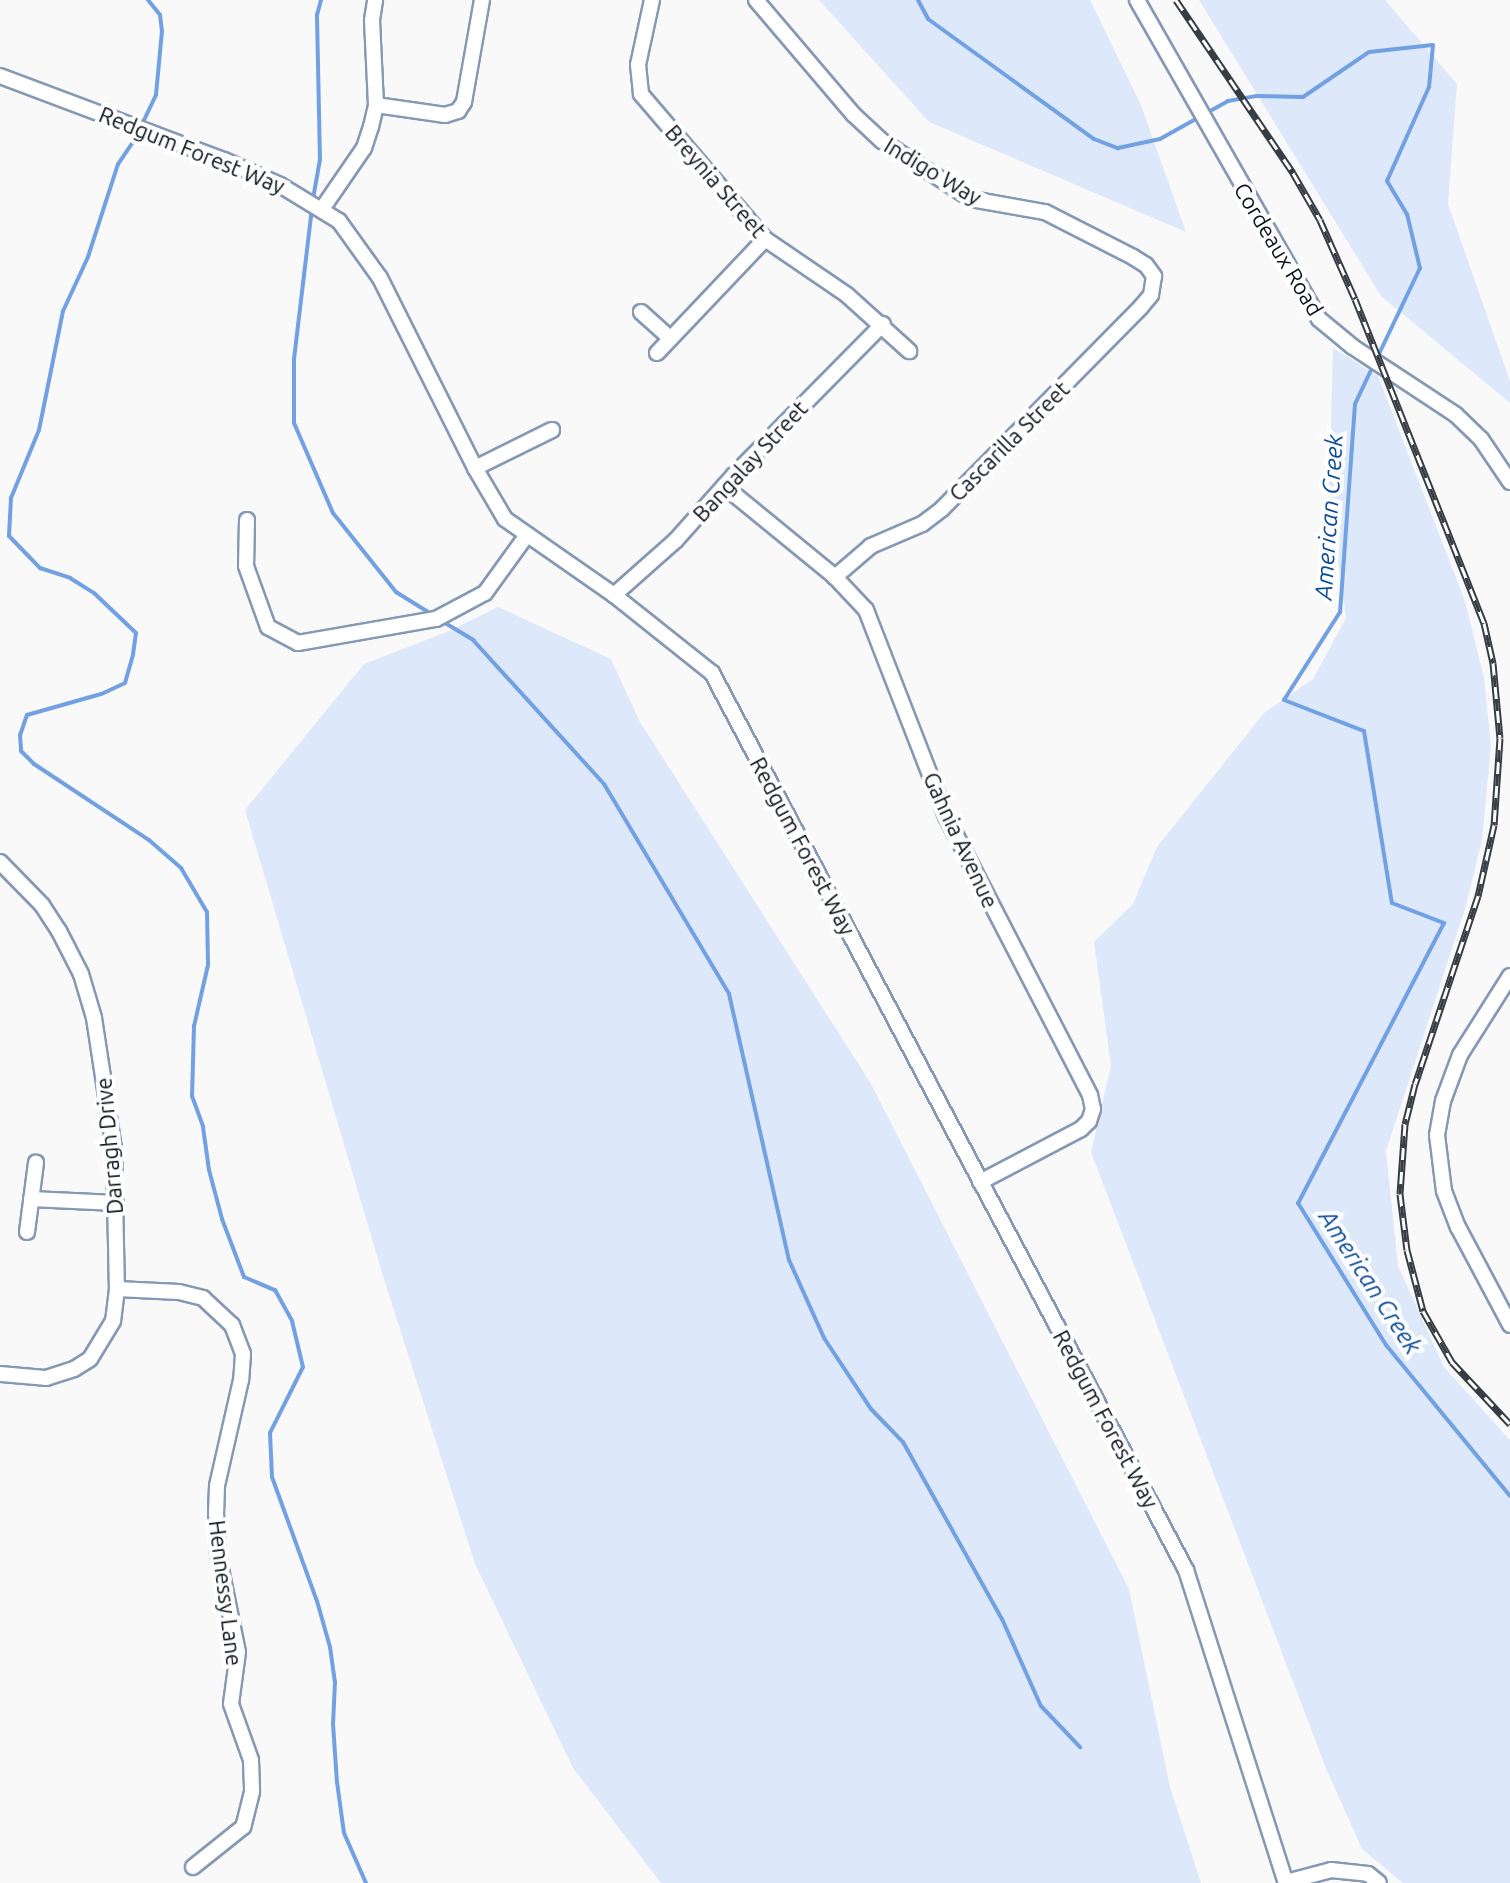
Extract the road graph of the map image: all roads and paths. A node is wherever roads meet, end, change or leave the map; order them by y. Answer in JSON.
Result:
{"nodes":[{"id":1,"x":375,"y":0,"type":"edge"},
{"id":2,"x":482,"y":0,"type":"edge"},
{"id":3,"x":652,"y":0,"type":"edge"},
{"id":4,"x":756,"y":0,"type":"edge"},
{"id":5,"x":1137,"y":0,"type":"edge"},
{"id":6,"x":0,"y":76,"type":"edge"},
{"id":7,"x":376,"y":105,"type":"junction"},
{"id":8,"x":322,"y":209,"type":"junction"},
{"id":9,"x":765,"y":239,"type":"junction"},
{"id":10,"x":1154,"y":276,"type":"joint"},
{"id":11,"x":641,"y":312,"type":"dead end"},
{"id":12,"x":883,"y":324,"type":"junction"},
{"id":13,"x":670,"y":338,"type":"junction"},
{"id":14,"x":909,"y":351,"type":"dead end"},
{"id":15,"x":657,"y":353,"type":"dead end"},
{"id":16,"x":552,"y":430,"type":"dead end"},
{"id":17,"x":475,"y":468,"type":"junction"},
{"id":18,"x":1510,"y":482,"type":"edge"},
{"id":19,"x":724,"y":486,"type":"junction"},
{"id":20,"x":247,"y":520,"type":"dead end"},
{"id":21,"x":527,"y":535,"type":"junction"},
{"id":22,"x":835,"y":577,"type":"junction"},
{"id":23,"x":614,"y":595,"type":"junction"},
{"id":24,"x":0,"y":862,"type":"edge"},
{"id":25,"x":1510,"y":976,"type":"edge"},
{"id":26,"x":36,"y":1163,"type":"dead end"},
{"id":27,"x":980,"y":1182,"type":"junction"},
{"id":28,"x":31,"y":1199,"type":"junction"},
{"id":29,"x":116,"y":1203,"type":"junction"},
{"id":30,"x":27,"y":1232,"type":"dead end"},
{"id":31,"x":117,"y":1289,"type":"junction"},
{"id":32,"x":1510,"y":1325,"type":"edge"},
{"id":33,"x":0,"y":1374,"type":"edge"},
{"id":34,"x":193,"y":1867,"type":"dead end"},
{"id":35,"x":1286,"y":1883,"type":"edge"},
{"id":36,"x":1379,"y":1883,"type":"edge"}],
"edges":[{"from":1,"to":7,"type":"street"},
{"from":2,"to":7,"type":"street"},
{"from":3,"to":9,"type":"street","name":"Breynia Street"},
{"from":4,"to":10,"type":"street","name":"Indigo Way"},
{"from":5,"to":18,"type":"street","name":"Cordeaux Road"},
{"from":6,"to":8,"type":"street","name":"Redgum Forest Way"},
{"from":7,"to":8,"type":"street"},
{"from":8,"to":17,"type":"street","name":"Redgum Forest Way"},
{"from":9,"to":12,"type":"street","name":"Breynia Street"},
{"from":9,"to":13,"type":"street"},
{"from":10,"to":22,"type":"street","name":"Cascarilla Street"},
{"from":11,"to":13,"type":"street"},
{"from":12,"to":14,"type":"street","name":"Breynia Street"},
{"from":12,"to":19,"type":"street","name":"Bangalay Street"},
{"from":13,"to":15,"type":"street"},
{"from":16,"to":17,"type":"street"},
{"from":17,"to":21,"type":"street","name":"Redgum Forest Way"},
{"from":19,"to":22,"type":"street","name":"Gahnia Avenue"},
{"from":19,"to":23,"type":"street","name":"Bangalay Street"},
{"from":20,"to":21,"type":"street"},
{"from":21,"to":23,"type":"street","name":"Redgum Forest Way"},
{"from":22,"to":27,"type":"street","name":"Gahnia Avenue"},
{"from":23,"to":27,"type":"street","name":"Redgum Forest Way"},
{"from":24,"to":29,"type":"street","name":"Darragh Drive"},
{"from":25,"to":32,"type":"street"},
{"from":26,"to":28,"type":"street"},
{"from":27,"to":35,"type":"street","name":"Redgum Forest Way"},
{"from":28,"to":29,"type":"street"},
{"from":28,"to":30,"type":"street"},
{"from":29,"to":31,"type":"street","name":"Darragh Drive"},
{"from":31,"to":33,"type":"street","name":"Darragh Drive"},
{"from":31,"to":34,"type":"street","name":"Hennessy Lane"},
{"from":35,"to":36,"type":"street"}]}
